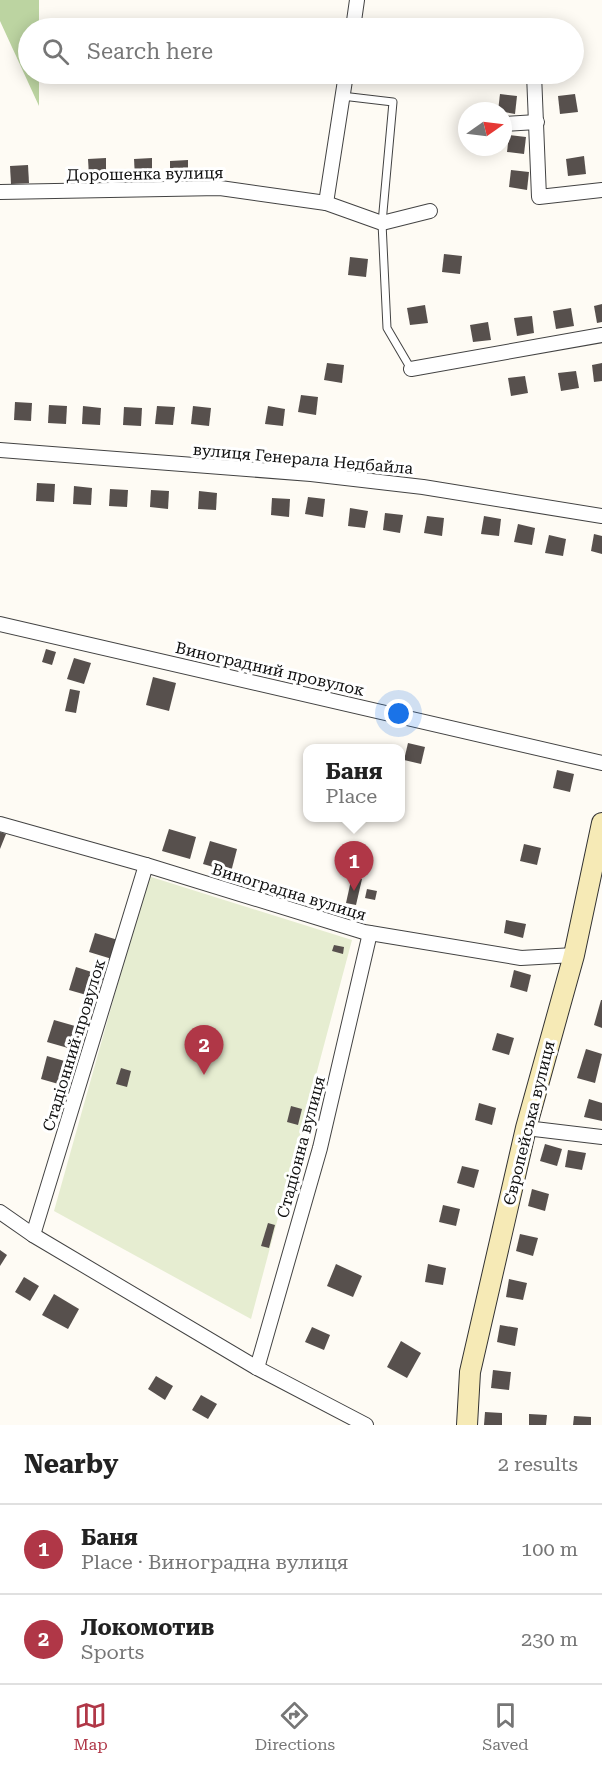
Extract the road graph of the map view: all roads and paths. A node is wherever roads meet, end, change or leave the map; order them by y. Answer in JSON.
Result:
{"nodes":[{"id":1,"x":357,"y":0,"type":"edge"},
{"id":2,"x":354,"y":18,"type":"edge"},
{"id":3,"x":344,"y":84,"type":"edge"},
{"id":4,"x":535,"y":84,"type":"edge"},
{"id":5,"x":342,"y":96,"type":"junction"},
{"id":6,"x":537,"y":122,"type":"junction"},
{"id":7,"x":512,"y":123,"type":"edge"},
{"id":8,"x":602,"y":190,"type":"edge"},
{"id":9,"x":0,"y":192,"type":"edge"},
{"id":10,"x":326,"y":203,"type":"junction"},
{"id":11,"x":430,"y":212,"type":"dead end"},
{"id":12,"x":382,"y":223,"type":"junction"},
{"id":13,"x":602,"y":335,"type":"edge"},
{"id":14,"x":411,"y":369,"type":"joint"},
{"id":15,"x":0,"y":450,"type":"edge"},
{"id":16,"x":602,"y":516,"type":"edge"},
{"id":17,"x":0,"y":624,"type":"edge"},
{"id":18,"x":602,"y":763,"type":"edge"},
{"id":19,"x":602,"y":823,"type":"edge"},
{"id":20,"x":0,"y":825,"type":"edge"},
{"id":21,"x":146,"y":865,"type":"junction"},
{"id":22,"x":597,"y":865,"type":"edge"},
{"id":23,"x":370,"y":933,"type":"junction"},
{"id":24,"x":574,"y":955,"type":"junction"},
{"id":25,"x":526,"y":1128,"type":"junction"},
{"id":26,"x":602,"y":1137,"type":"edge"},
{"id":27,"x":0,"y":1212,"type":"edge"},
{"id":28,"x":33,"y":1235,"type":"junction"},
{"id":29,"x":257,"y":1368,"type":"junction"},
{"id":30,"x":366,"y":1425,"type":"edge"},
{"id":31,"x":466,"y":1425,"type":"edge"}],
"edges":[{"from":1,"to":2,"type":"street"},
{"from":3,"to":5,"type":"street"},
{"from":4,"to":6,"type":"street"},
{"from":5,"to":10,"type":"street"},
{"from":5,"to":12,"type":"lane"},
{"from":6,"to":7,"type":"street"},
{"from":6,"to":8,"type":"street"},
{"from":9,"to":10,"type":"street","name":"Дорошенка вулиця"},
{"from":10,"to":12,"type":"street","name":"Дорошенка вулиця"},
{"from":11,"to":12,"type":"street"},
{"from":12,"to":14,"type":"lane"},
{"from":13,"to":14,"type":"street"},
{"from":15,"to":16,"type":"street","name":"вулиця Генерала Недбайла"},
{"from":17,"to":18,"type":"street","name":"Виноградний провулок"},
{"from":19,"to":22,"type":"street","name":"Європейська вулиця"},
{"from":20,"to":21,"type":"street","name":"Виноградна вулиця"},
{"from":21,"to":23,"type":"street","name":"Виноградна вулиця"},
{"from":21,"to":28,"type":"street","name":"Стадіонний провулок"},
{"from":22,"to":24,"type":"street","name":"Європейська вулиця"},
{"from":23,"to":24,"type":"street","name":"Виноградна вулиця"},
{"from":23,"to":29,"type":"street","name":"Стадіонна вулиця"},
{"from":24,"to":25,"type":"street","name":"Європейська вулиця"},
{"from":25,"to":26,"type":"street"},
{"from":25,"to":31,"type":"street","name":"Європейська вулиця"},
{"from":27,"to":28,"type":"street"},
{"from":28,"to":29,"type":"street"},
{"from":29,"to":30,"type":"street"}]}
